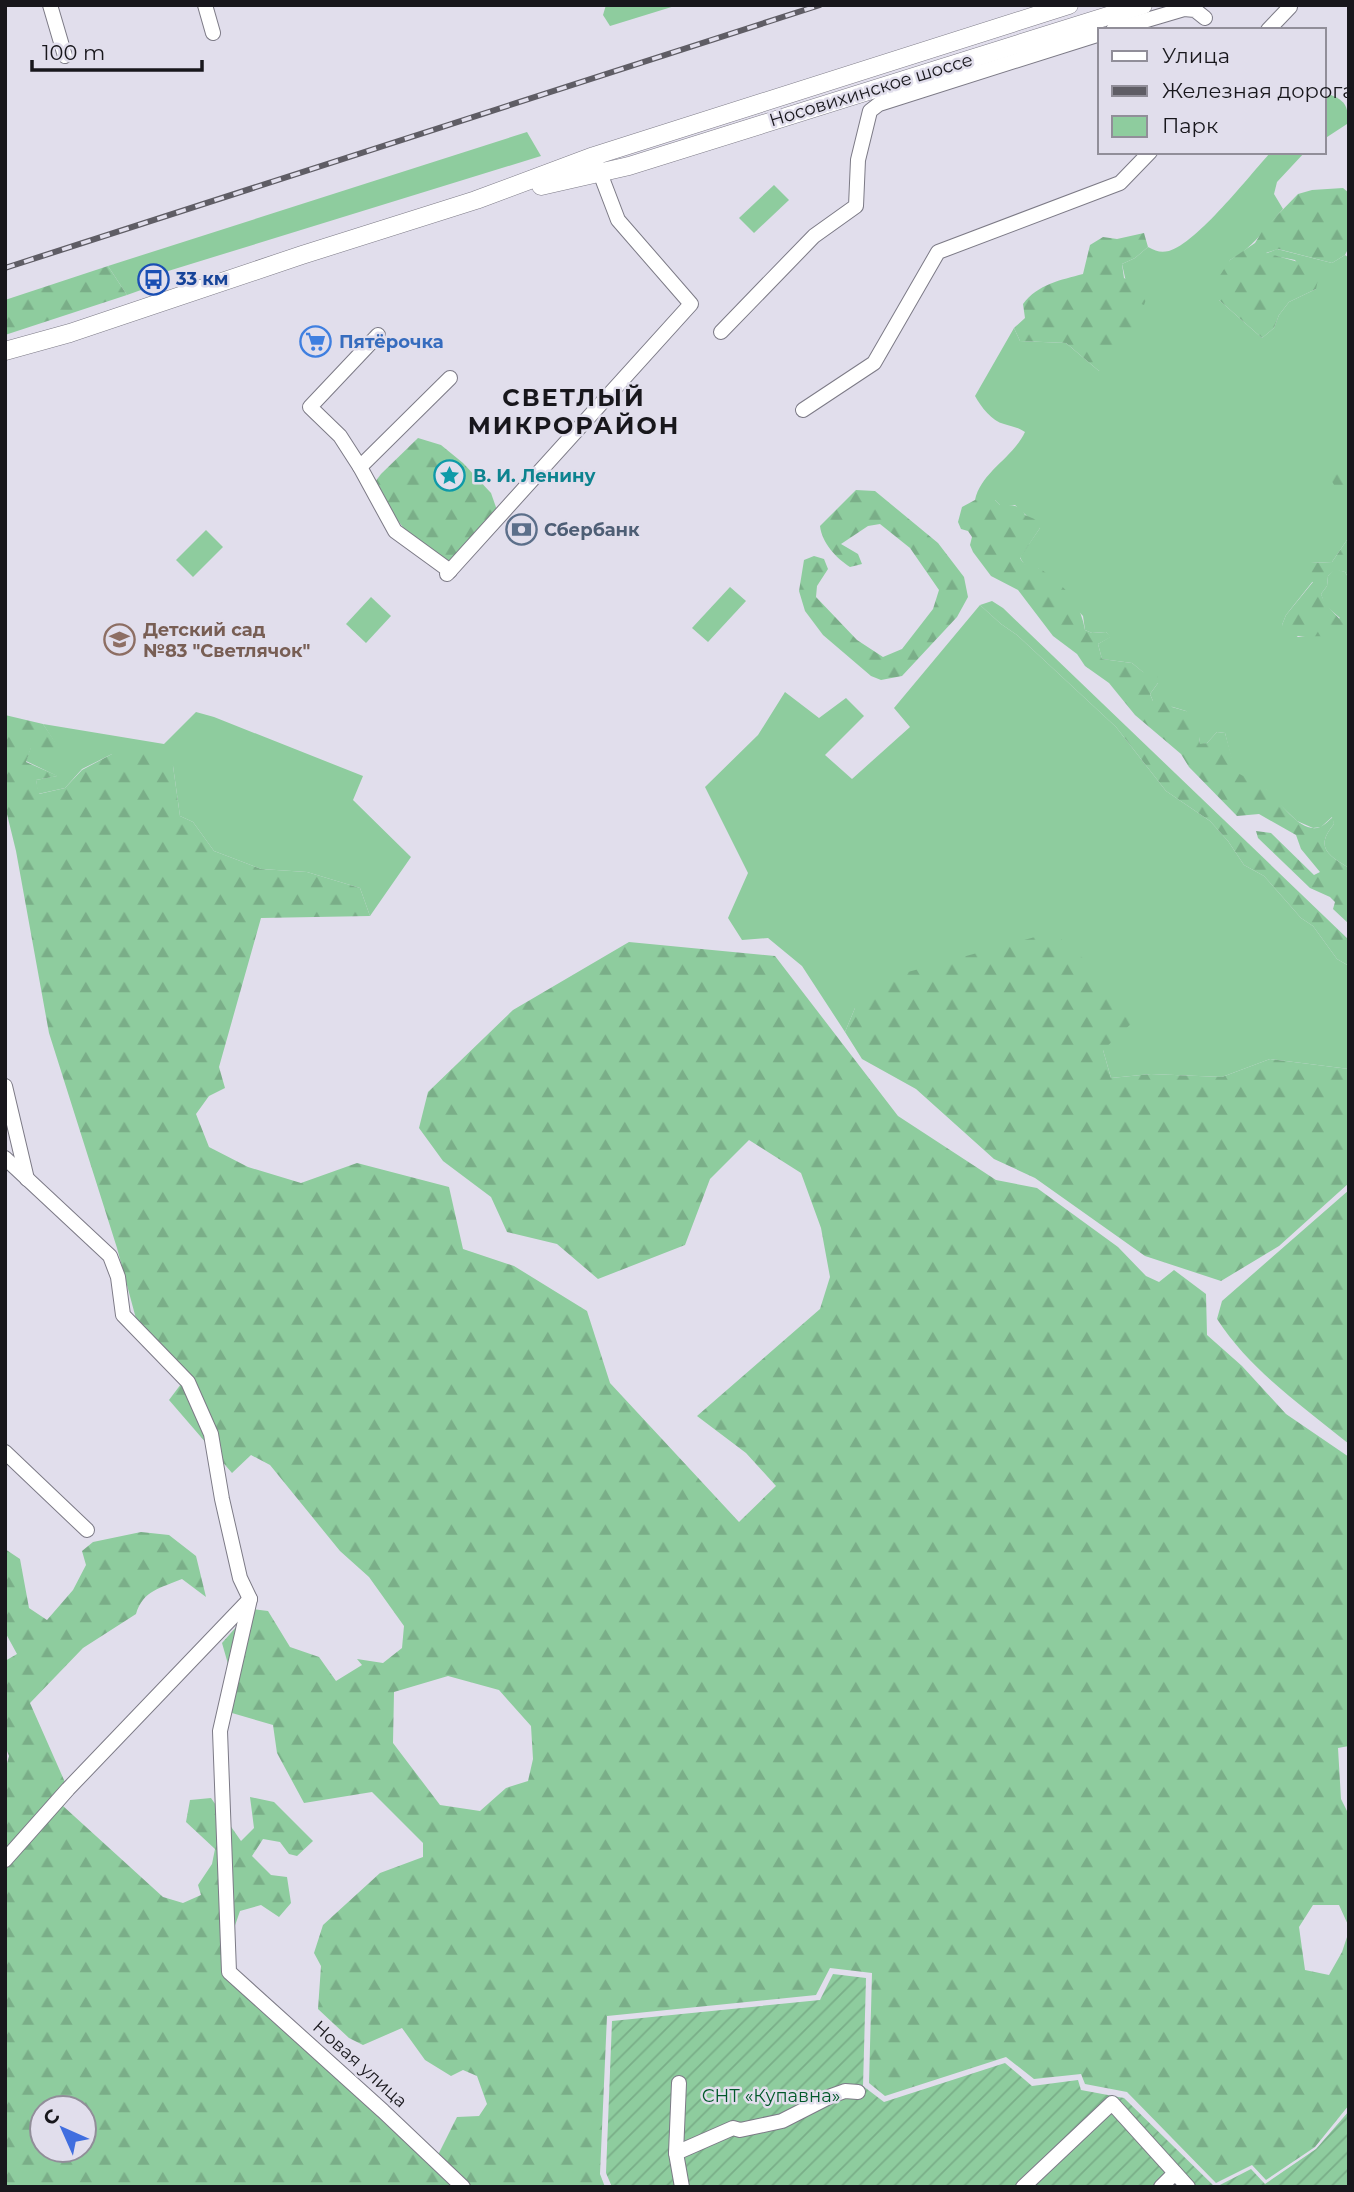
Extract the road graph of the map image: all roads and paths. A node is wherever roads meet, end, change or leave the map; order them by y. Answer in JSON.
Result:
{"nodes":[{"id":1,"x":50,"y":5,"type":"edge"},
{"id":2,"x":205,"y":5,"type":"edge"},
{"id":3,"x":1069,"y":5,"type":"edge"},
{"id":4,"x":1143,"y":5,"type":"edge"},
{"id":5,"x":1290,"y":6,"type":"edge"},
{"id":6,"x":1205,"y":18,"type":"dead end"},
{"id":7,"x":1120,"y":28,"type":"edge"},
{"id":8,"x":1270,"y":28,"type":"edge"},
{"id":9,"x":213,"y":33,"type":"dead end"},
{"id":10,"x":1098,"y":35,"type":"edge"},
{"id":11,"x":65,"y":56,"type":"dead end"},
{"id":12,"x":1148,"y":154,"type":"edge"},
{"id":13,"x":597,"y":164,"type":"junction"},
{"id":14,"x":721,"y":332,"type":"dead end"},
{"id":15,"x":377,"y":335,"type":"dead end"},
{"id":16,"x":5,"y":351,"type":"edge"},
{"id":17,"x":450,"y":378,"type":"dead end"},
{"id":18,"x":803,"y":410,"type":"dead end"},
{"id":19,"x":360,"y":467,"type":"junction"},
{"id":20,"x":5,"y":1086,"type":"edge"},
{"id":21,"x":5,"y":1158,"type":"edge"},
{"id":22,"x":27,"y":1179,"type":"junction"},
{"id":23,"x":5,"y":1452,"type":"edge"},
{"id":24,"x":87,"y":1530,"type":"dead end"},
{"id":25,"x":250,"y":1599,"type":"junction"},
{"id":26,"x":5,"y":1860,"type":"edge"},
{"id":27,"x":679,"y":2083,"type":"dead end"},
{"id":28,"x":858,"y":2092,"type":"dead end"},
{"id":29,"x":676,"y":2153,"type":"junction"},
{"id":30,"x":1175,"y":2173,"type":"junction"},
{"id":31,"x":463,"y":2187,"type":"edge"},
{"id":32,"x":681,"y":2187,"type":"edge"},
{"id":33,"x":1023,"y":2187,"type":"edge"},
{"id":34,"x":1161,"y":2187,"type":"edge"},
{"id":35,"x":1188,"y":2187,"type":"edge"}],
"edges":[{"from":1,"to":11,"type":"street"},
{"from":2,"to":9,"type":"street"},
{"from":3,"to":13,"type":"main road","name":"Носовихинское шоссе"},
{"from":4,"to":13,"type":"main road","name":"Носовихинское шоссе"},
{"from":5,"to":8,"type":"street"},
{"from":6,"to":7,"type":"street"},
{"from":10,"to":14,"type":"street"},
{"from":12,"to":18,"type":"street"},
{"from":13,"to":16,"type":"main road","name":"Носовихинское шоссе"},
{"from":13,"to":19,"type":"street"},
{"from":15,"to":19,"type":"street"},
{"from":17,"to":19,"type":"street"},
{"from":20,"to":22,"type":"street"},
{"from":21,"to":22,"type":"street"},
{"from":22,"to":25,"type":"street"},
{"from":23,"to":24,"type":"street"},
{"from":25,"to":26,"type":"street"},
{"from":25,"to":31,"type":"street","name":"Новая улица"},
{"from":27,"to":29,"type":"street"},
{"from":28,"to":29,"type":"street"},
{"from":29,"to":32,"type":"street"},
{"from":30,"to":33,"type":"street"},
{"from":30,"to":34,"type":"street"},
{"from":30,"to":35,"type":"street"}]}
